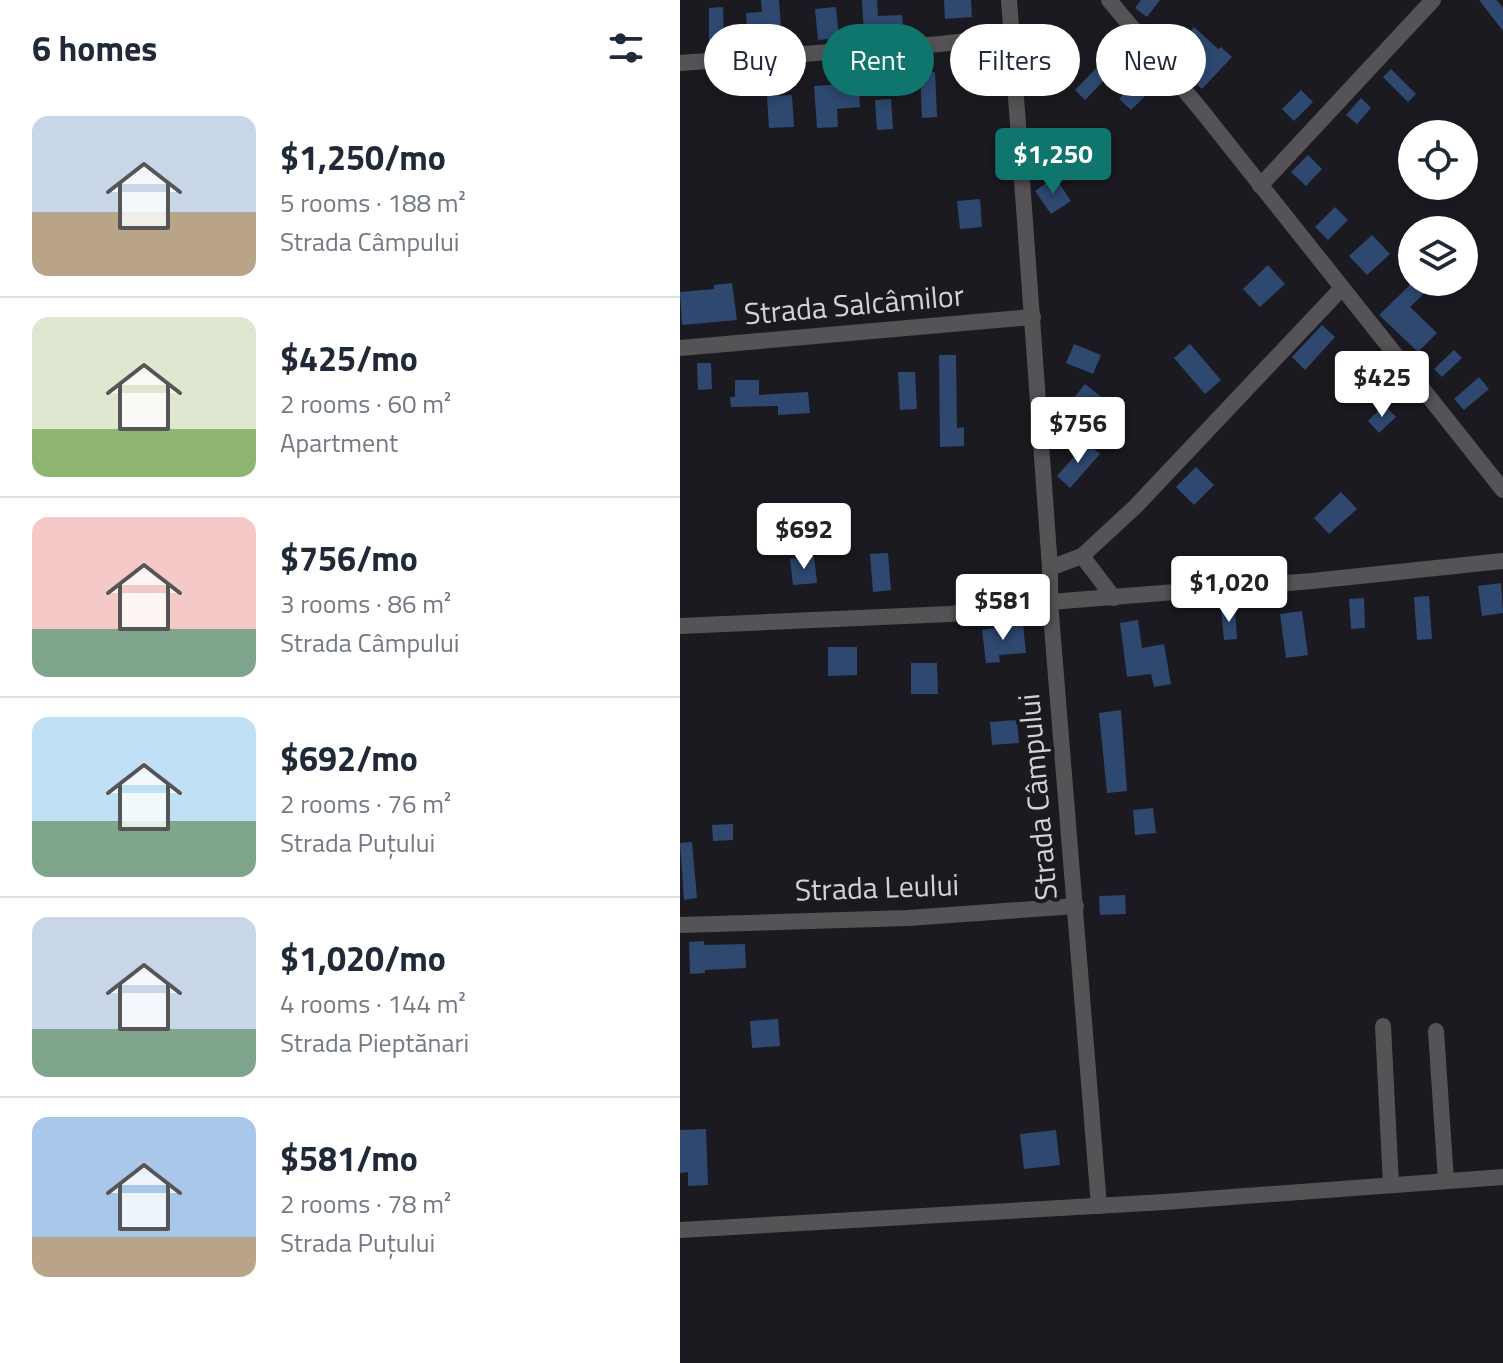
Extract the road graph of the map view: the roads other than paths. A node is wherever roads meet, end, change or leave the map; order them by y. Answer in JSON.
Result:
{"nodes":[{"id":1,"x":1009,"y":0,"type":"edge"},
{"id":2,"x":1109,"y":0,"type":"edge"},
{"id":3,"x":1433,"y":0,"type":"edge"},
{"id":4,"x":1011,"y":24,"type":"edge"},
{"id":5,"x":950,"y":43,"type":"edge"},
{"id":6,"x":680,"y":63,"type":"edge"},
{"id":7,"x":1016,"y":96,"type":"edge"},
{"id":8,"x":1260,"y":186,"type":"junction"},
{"id":9,"x":1341,"y":289,"type":"junction"},
{"id":10,"x":1033,"y":317,"type":"junction"},
{"id":11,"x":680,"y":348,"type":"edge"},
{"id":12,"x":1503,"y":490,"type":"edge"},
{"id":13,"x":1082,"y":556,"type":"junction"},
{"id":14,"x":1503,"y":561,"type":"edge"},
{"id":15,"x":1050,"y":568,"type":"junction"},
{"id":16,"x":1114,"y":598,"type":"junction"},
{"id":17,"x":1050,"y":602,"type":"junction"},
{"id":18,"x":680,"y":626,"type":"edge"},
{"id":19,"x":1076,"y":906,"type":"junction"},
{"id":20,"x":680,"y":925,"type":"edge"},
{"id":21,"x":1383,"y":1026,"type":"dead end"},
{"id":22,"x":1436,"y":1031,"type":"dead end"},
{"id":23,"x":1503,"y":1177,"type":"edge"},
{"id":24,"x":1446,"y":1181,"type":"junction"},
{"id":25,"x":1391,"y":1185,"type":"junction"},
{"id":26,"x":1099,"y":1206,"type":"junction"},
{"id":27,"x":680,"y":1230,"type":"edge"}],
"edges":[{"from":1,"to":4,"type":"street","name":"Strada Câmpului"},
{"from":2,"to":8,"type":"street"},
{"from":3,"to":8,"type":"street"},
{"from":5,"to":6,"type":"street"},
{"from":7,"to":10,"type":"street","name":"Strada Câmpului"},
{"from":8,"to":9,"type":"street"},
{"from":9,"to":12,"type":"street"},
{"from":9,"to":13,"type":"street"},
{"from":10,"to":11,"type":"street","name":"Strada Salcâmilor"},
{"from":10,"to":15,"type":"street","name":"Strada Câmpului"},
{"from":13,"to":15,"type":"street"},
{"from":13,"to":16,"type":"street"},
{"from":14,"to":16,"type":"street"},
{"from":15,"to":17,"type":"street","name":"Strada Câmpului"},
{"from":16,"to":17,"type":"street"},
{"from":17,"to":18,"type":"street"},
{"from":17,"to":19,"type":"street","name":"Strada Câmpului"},
{"from":19,"to":20,"type":"street","name":"Strada Leului"},
{"from":19,"to":26,"type":"street","name":"Strada Câmpului"},
{"from":21,"to":25,"type":"street"},
{"from":22,"to":24,"type":"street"},
{"from":23,"to":24,"type":"street"},
{"from":24,"to":25,"type":"street"},
{"from":25,"to":26,"type":"street"},
{"from":26,"to":27,"type":"street"}]}
